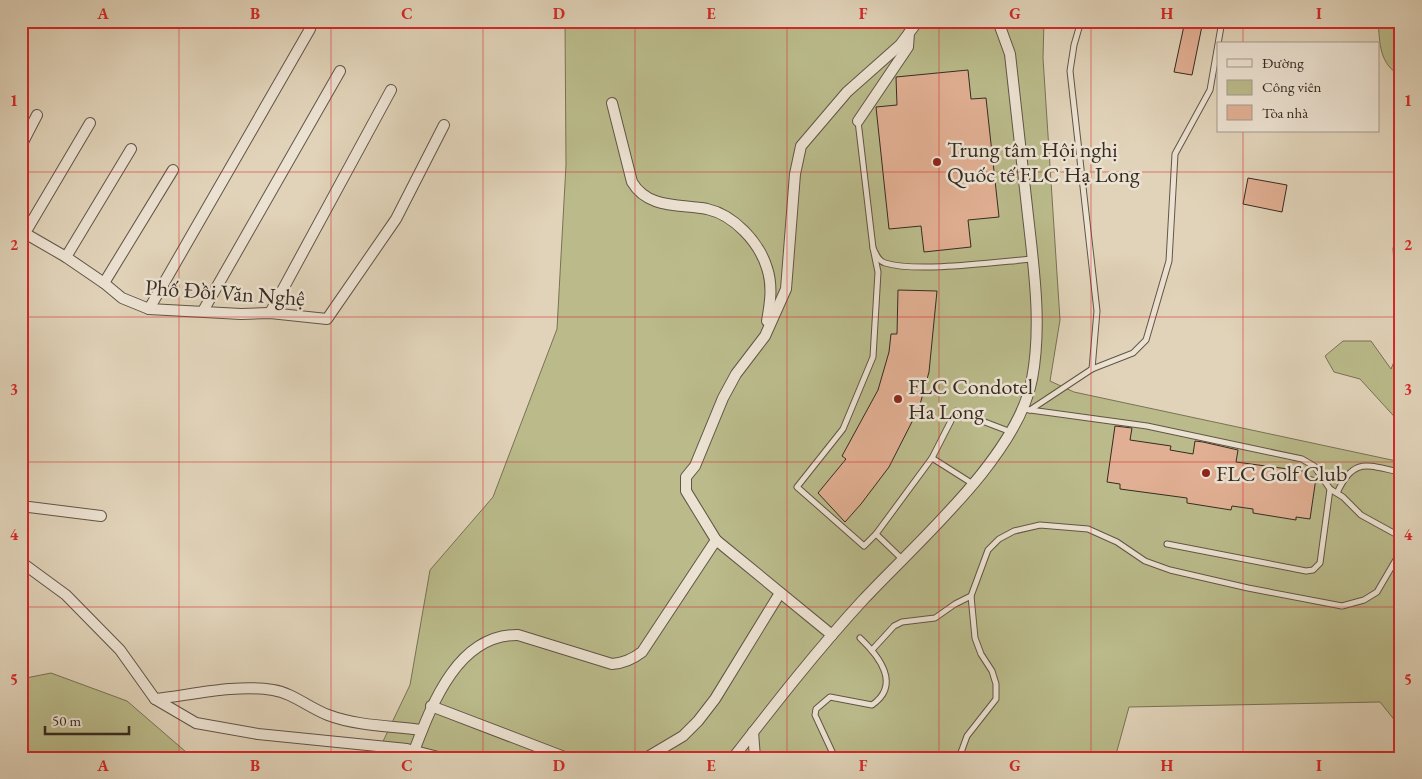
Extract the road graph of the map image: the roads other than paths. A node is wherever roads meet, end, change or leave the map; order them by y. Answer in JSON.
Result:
{"nodes":[{"id":1,"x":918,"y":21,"type":"edge"},
{"id":2,"x":998,"y":21,"type":"edge"},
{"id":3,"x":1081,"y":21,"type":"edge"},
{"id":4,"x":1222,"y":21,"type":"edge"},
{"id":5,"x":310,"y":29,"type":"dead end"},
{"id":6,"x":909,"y":32,"type":"junction"},
{"id":7,"x":1218,"y":42,"type":"edge"},
{"id":8,"x":1217,"y":50,"type":"edge"},
{"id":9,"x":340,"y":71,"type":"dead end"},
{"id":10,"x":391,"y":90,"type":"dead end"},
{"id":11,"x":612,"y":103,"type":"dead end"},
{"id":12,"x":37,"y":115,"type":"dead end"},
{"id":13,"x":858,"y":121,"type":"joint"},
{"id":14,"x":90,"y":123,"type":"dead end"},
{"id":15,"x":444,"y":125,"type":"dead end"},
{"id":16,"x":21,"y":146,"type":"edge"},
{"id":17,"x":131,"y":149,"type":"dead end"},
{"id":18,"x":174,"y":170,"type":"dead end"},
{"id":19,"x":23,"y":232,"type":"edge"},
{"id":20,"x":872,"y":248,"type":"junction"},
{"id":21,"x":66,"y":257,"type":"junction"},
{"id":22,"x":1032,"y":259,"type":"junction"},
{"id":23,"x":104,"y":282,"type":"junction"},
{"id":24,"x":149,"y":309,"type":"junction"},
{"id":25,"x":204,"y":311,"type":"junction"},
{"id":26,"x":270,"y":313,"type":"junction"},
{"id":27,"x":765,"y":336,"type":"junction"},
{"id":28,"x":1092,"y":369,"type":"junction"},
{"id":29,"x":1026,"y":410,"type":"junction"},
{"id":30,"x":1011,"y":432,"type":"junction"},
{"id":31,"x":932,"y":458,"type":"junction"},
{"id":32,"x":1401,"y":472,"type":"edge"},
{"id":33,"x":973,"y":484,"type":"junction"},
{"id":34,"x":1330,"y":489,"type":"junction"},
{"id":35,"x":1337,"y":493,"type":"junction"},
{"id":36,"x":21,"y":506,"type":"edge"},
{"id":37,"x":101,"y":516,"type":"dead end"},
{"id":38,"x":876,"y":534,"type":"junction"},
{"id":39,"x":1401,"y":537,"type":"edge"},
{"id":40,"x":716,"y":540,"type":"junction"},
{"id":41,"x":1166,"y":544,"type":"dead end"},
{"id":42,"x":1401,"y":551,"type":"edge"},
{"id":43,"x":902,"y":559,"type":"junction"},
{"id":44,"x":21,"y":562,"type":"edge"},
{"id":45,"x":780,"y":593,"type":"junction"},
{"id":46,"x":971,"y":596,"type":"junction"},
{"id":47,"x":832,"y":636,"type":"junction"},
{"id":48,"x":860,"y":638,"type":"dead end"},
{"id":49,"x":872,"y":650,"type":"junction"},
{"id":50,"x":155,"y":699,"type":"junction"},
{"id":51,"x":431,"y":706,"type":"junction"},
{"id":52,"x":422,"y":730,"type":"junction"},
{"id":53,"x":753,"y":732,"type":"junction"},
{"id":54,"x":414,"y":751,"type":"junction"},
{"id":55,"x":442,"y":758,"type":"edge"},
{"id":56,"x":567,"y":758,"type":"edge"},
{"id":57,"x":646,"y":758,"type":"edge"},
{"id":58,"x":733,"y":758,"type":"edge"},
{"id":59,"x":755,"y":758,"type":"edge"},
{"id":60,"x":835,"y":758,"type":"edge"},
{"id":61,"x":959,"y":758,"type":"edge"}],
"edges":[{"from":1,"to":6,"type":"street"},
{"from":2,"to":22,"type":"street"},
{"from":3,"to":28,"type":"lane"},
{"from":4,"to":7,"type":"lane"},
{"from":5,"to":24,"type":"street"},
{"from":6,"to":13,"type":"street"},
{"from":6,"to":27,"type":"street"},
{"from":8,"to":28,"type":"lane"},
{"from":9,"to":25,"type":"street"},
{"from":10,"to":26,"type":"street"},
{"from":11,"to":27,"type":"street"},
{"from":12,"to":16,"type":"street"},
{"from":13,"to":20,"type":"lane"},
{"from":14,"to":19,"type":"street"},
{"from":15,"to":26,"type":"street","name":"Phố Đồi Văn Nghệ"},
{"from":17,"to":21,"type":"street"},
{"from":18,"to":23,"type":"street"},
{"from":19,"to":21,"type":"street","name":"Phố Đồi Văn Nghệ"},
{"from":20,"to":22,"type":"lane"},
{"from":20,"to":38,"type":"lane"},
{"from":21,"to":23,"type":"street","name":"Phố Đồi Văn Nghệ"},
{"from":22,"to":29,"type":"street"},
{"from":23,"to":24,"type":"street","name":"Phố Đồi Văn Nghệ"},
{"from":24,"to":25,"type":"street","name":"Phố Đồi Văn Nghệ"},
{"from":25,"to":26,"type":"street","name":"Phố Đồi Văn Nghệ"},
{"from":27,"to":40,"type":"street"},
{"from":28,"to":29,"type":"lane"},
{"from":29,"to":30,"type":"street"},
{"from":29,"to":34,"type":"lane"},
{"from":30,"to":31,"type":"lane"},
{"from":30,"to":33,"type":"street"},
{"from":31,"to":33,"type":"lane"},
{"from":31,"to":38,"type":"lane"},
{"from":32,"to":35,"type":"lane"},
{"from":33,"to":43,"type":"street"},
{"from":34,"to":35,"type":"lane"},
{"from":34,"to":41,"type":"lane"},
{"from":35,"to":39,"type":"lane"},
{"from":36,"to":37,"type":"street"},
{"from":38,"to":43,"type":"lane"},
{"from":40,"to":45,"type":"street"},
{"from":40,"to":51,"type":"street"},
{"from":42,"to":46,"type":"lane"},
{"from":43,"to":47,"type":"street"},
{"from":44,"to":50,"type":"street"},
{"from":45,"to":47,"type":"street"},
{"from":45,"to":57,"type":"street"},
{"from":46,"to":49,"type":"lane"},
{"from":46,"to":61,"type":"lane"},
{"from":47,"to":53,"type":"street"},
{"from":48,"to":49,"type":"lane"},
{"from":49,"to":60,"type":"lane"},
{"from":50,"to":52,"type":"street"},
{"from":50,"to":54,"type":"street"},
{"from":51,"to":52,"type":"street"},
{"from":51,"to":56,"type":"street"},
{"from":52,"to":54,"type":"street"},
{"from":53,"to":58,"type":"street"},
{"from":53,"to":59,"type":"street"},
{"from":54,"to":55,"type":"street"}]}
